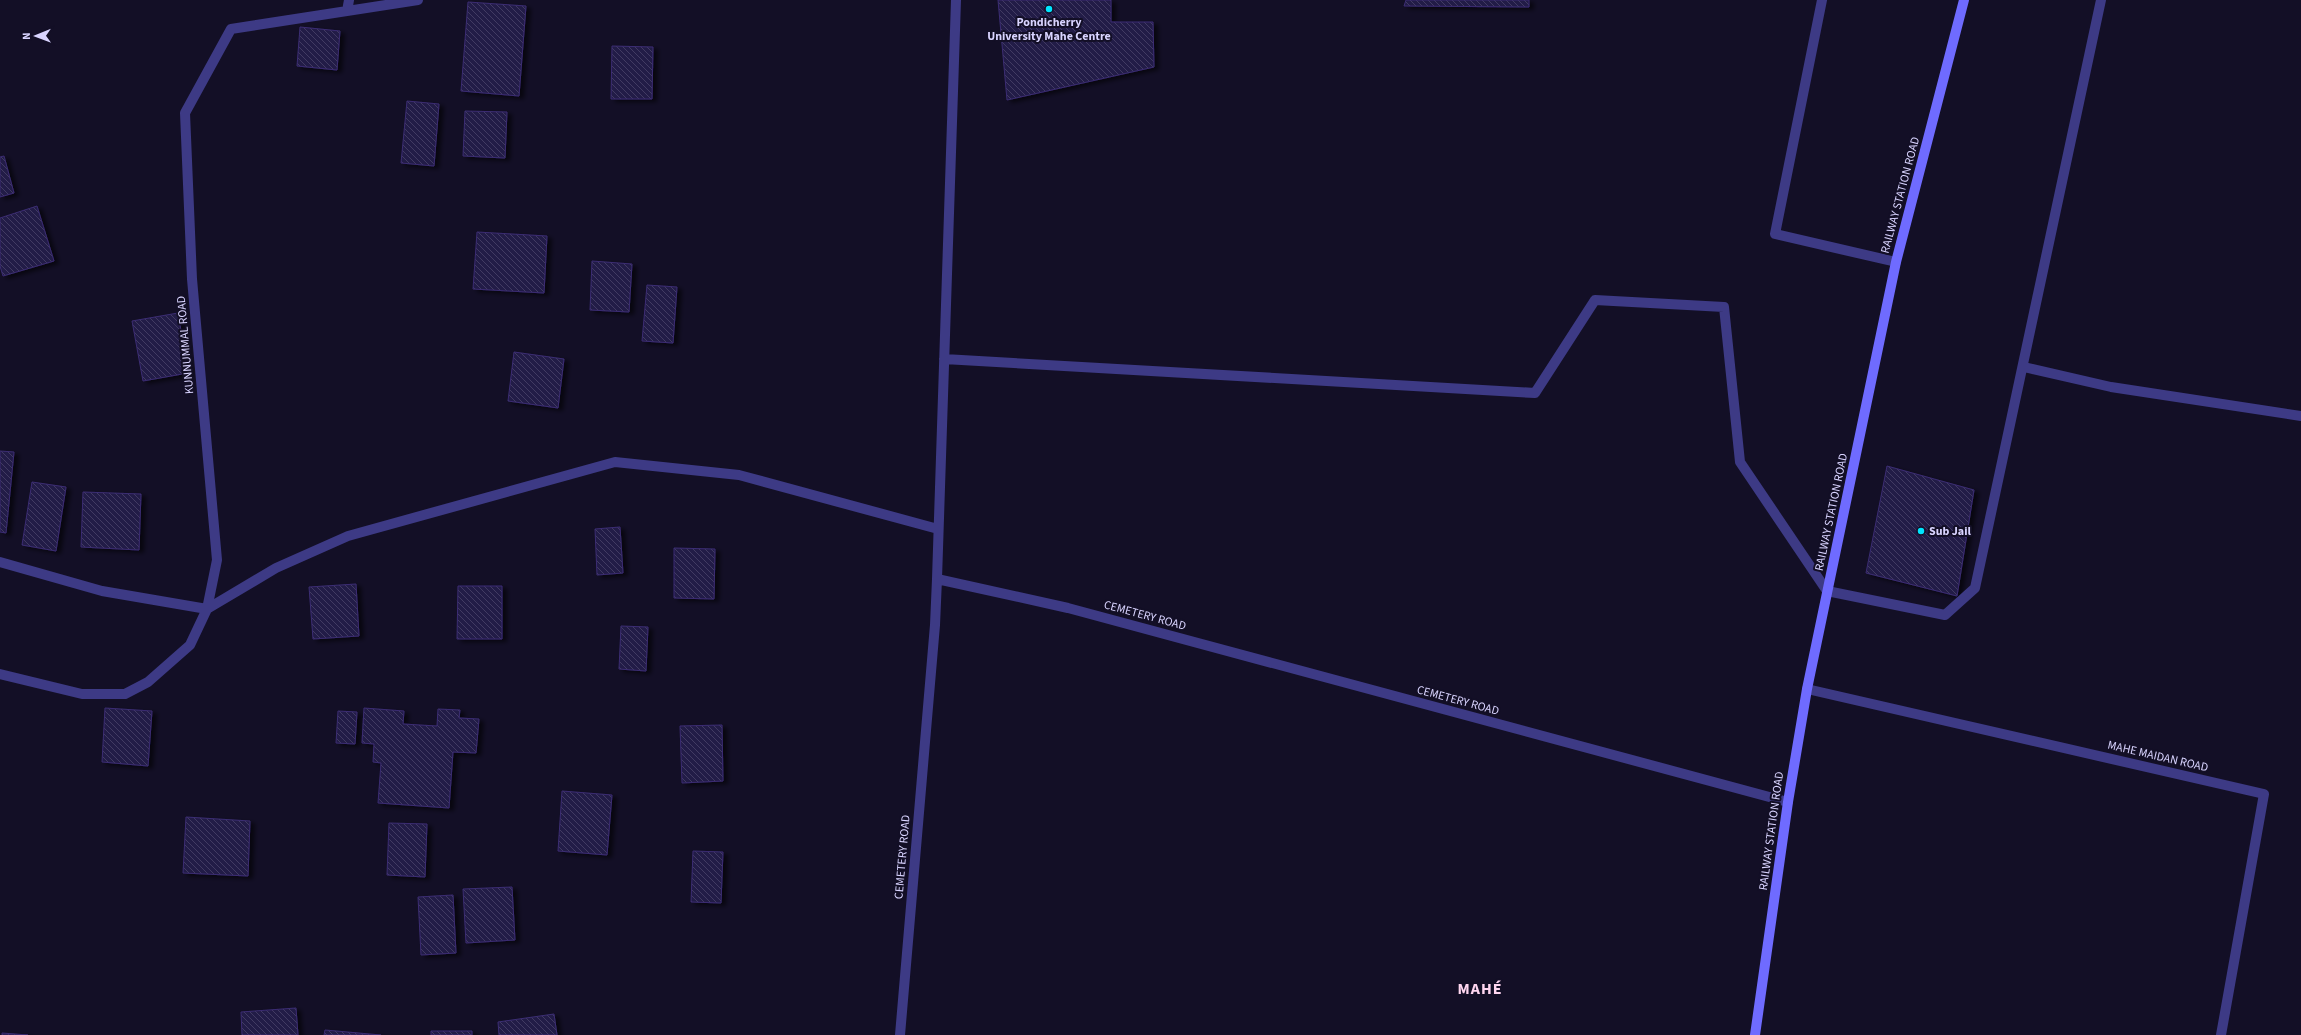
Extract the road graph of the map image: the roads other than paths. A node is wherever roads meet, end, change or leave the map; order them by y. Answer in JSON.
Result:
{"nodes":[{"id":1,"x":349,"y":0,"type":"edge"},
{"id":2,"x":418,"y":0,"type":"edge"},
{"id":3,"x":956,"y":0,"type":"edge"},
{"id":4,"x":1822,"y":0,"type":"edge"},
{"id":5,"x":1964,"y":0,"type":"edge"},
{"id":6,"x":2102,"y":0,"type":"edge"},
{"id":7,"x":347,"y":11,"type":"junction"},
{"id":8,"x":1896,"y":262,"type":"junction"},
{"id":9,"x":944,"y":359,"type":"junction"},
{"id":10,"x":2024,"y":367,"type":"junction"},
{"id":11,"x":2301,"y":416,"type":"edge"},
{"id":12,"x":938,"y":530,"type":"junction"},
{"id":13,"x":0,"y":562,"type":"edge"},
{"id":14,"x":937,"y":578,"type":"junction"},
{"id":15,"x":1828,"y":591,"type":"junction"},
{"id":16,"x":207,"y":609,"type":"junction"},
{"id":17,"x":0,"y":674,"type":"edge"},
{"id":18,"x":1807,"y":690,"type":"junction"},
{"id":19,"x":1788,"y":802,"type":"junction"},
{"id":20,"x":900,"y":1035,"type":"edge"},
{"id":21,"x":1755,"y":1035,"type":"edge"},
{"id":22,"x":2221,"y":1035,"type":"edge"}],
"edges":[{"from":1,"to":7,"type":"street"},
{"from":2,"to":7,"type":"street","name":"KUNNUMMAL ROAD"},
{"from":3,"to":9,"type":"street"},
{"from":4,"to":8,"type":"street"},
{"from":5,"to":8,"type":"street","name":"RAILWAY STATION ROAD"},
{"from":6,"to":10,"type":"street"},
{"from":7,"to":16,"type":"street","name":"KUNNUMMAL ROAD"},
{"from":8,"to":15,"type":"street","name":"RAILWAY STATION ROAD"},
{"from":9,"to":12,"type":"street"},
{"from":9,"to":15,"type":"street"},
{"from":10,"to":11,"type":"street"},
{"from":10,"to":15,"type":"street"},
{"from":12,"to":14,"type":"street"},
{"from":12,"to":16,"type":"street"},
{"from":13,"to":16,"type":"street"},
{"from":14,"to":19,"type":"street","name":"CEMETERY ROAD"},
{"from":14,"to":20,"type":"street","name":"CEMETERY ROAD"},
{"from":15,"to":18,"type":"street","name":"RAILWAY STATION ROAD"},
{"from":16,"to":17,"type":"street","name":"KUNNUMMAL ROAD"},
{"from":18,"to":19,"type":"street","name":"RAILWAY STATION ROAD"},
{"from":18,"to":22,"type":"street","name":"MAHE MAIDAN ROAD"},
{"from":19,"to":21,"type":"street","name":"RAILWAY STATION ROAD"}]}
